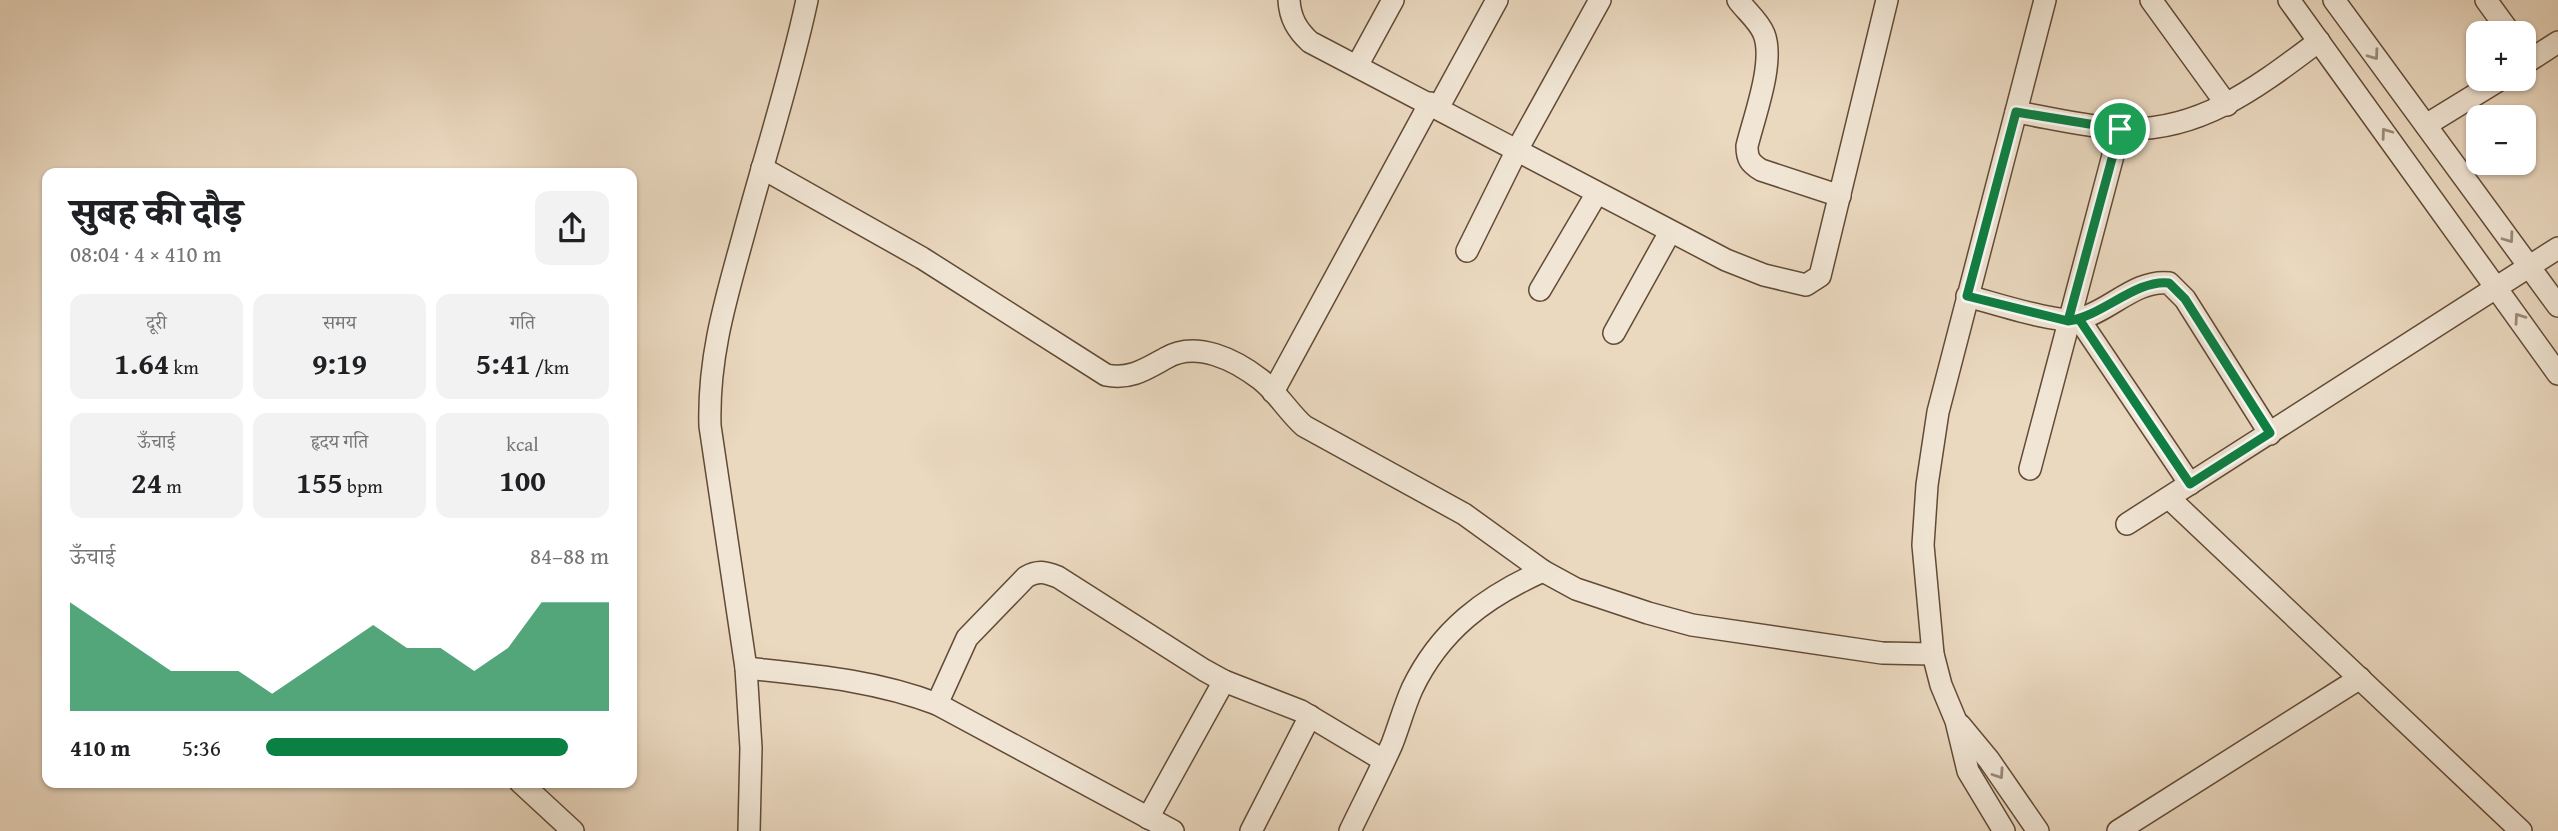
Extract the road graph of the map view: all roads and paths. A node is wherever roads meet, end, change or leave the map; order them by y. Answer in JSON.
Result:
{"nodes":[{"id":1,"x":807,"y":0,"type":"edge"},
{"id":2,"x":1289,"y":0,"type":"edge"},
{"id":3,"x":1393,"y":0,"type":"edge"},
{"id":4,"x":1497,"y":0,"type":"edge"},
{"id":5,"x":1600,"y":0,"type":"edge"},
{"id":6,"x":1738,"y":0,"type":"edge"},
{"id":7,"x":1887,"y":0,"type":"edge"},
{"id":8,"x":2045,"y":0,"type":"edge"},
{"id":9,"x":2151,"y":0,"type":"edge"},
{"id":10,"x":2289,"y":0,"type":"edge"},
{"id":11,"x":2334,"y":0,"type":"edge"},
{"id":12,"x":2486,"y":0,"type":"edge"},
{"id":13,"x":2502,"y":21,"type":"edge"},
{"id":14,"x":2319,"y":41,"type":"junction"},
{"id":15,"x":2558,"y":42,"type":"edge"},
{"id":16,"x":2536,"y":54,"type":"edge"},
{"id":17,"x":1357,"y":66,"type":"junction"},
{"id":18,"x":2481,"y":91,"type":"edge"},
{"id":19,"x":2227,"y":105,"type":"junction"},
{"id":20,"x":1434,"y":106,"type":"junction"},
{"id":21,"x":2016,"y":112,"type":"junction"},
{"id":22,"x":2426,"y":125,"type":"junction"},
{"id":23,"x":2120,"y":129,"type":"junction"},
{"id":24,"x":1517,"y":150,"type":"junction"},
{"id":25,"x":762,"y":168,"type":"junction"},
{"id":26,"x":1597,"y":193,"type":"junction"},
{"id":27,"x":1840,"y":195,"type":"junction"},
{"id":28,"x":1670,"y":232,"type":"junction"},
{"id":29,"x":2558,"y":248,"type":"edge"},
{"id":30,"x":1467,"y":251,"type":"dead end"},
{"id":31,"x":2529,"y":267,"type":"junction"},
{"id":32,"x":2498,"y":288,"type":"junction"},
{"id":33,"x":1540,"y":290,"type":"dead end"},
{"id":34,"x":1967,"y":296,"type":"junction"},
{"id":35,"x":2558,"y":306,"type":"edge"},
{"id":36,"x":2073,"y":320,"type":"junction"},
{"id":37,"x":1614,"y":333,"type":"dead end"},
{"id":38,"x":2558,"y":374,"type":"edge"},
{"id":39,"x":1273,"y":392,"type":"junction"},
{"id":40,"x":2270,"y":433,"type":"junction"},
{"id":41,"x":2030,"y":469,"type":"dead end"},
{"id":42,"x":2190,"y":484,"type":"junction"},
{"id":43,"x":2169,"y":498,"type":"junction"},
{"id":44,"x":2127,"y":524,"type":"dead end"},
{"id":45,"x":1543,"y":571,"type":"junction"},
{"id":46,"x":1933,"y":654,"type":"junction"},
{"id":47,"x":746,"y":668,"type":"junction"},
{"id":48,"x":2360,"y":678,"type":"junction"},
{"id":49,"x":1224,"y":681,"type":"junction"},
{"id":50,"x":937,"y":704,"type":"junction"},
{"id":51,"x":1310,"y":716,"type":"junction"},
{"id":52,"x":1956,"y":721,"type":"junction"},
{"id":53,"x":1383,"y":760,"type":"junction"},
{"id":54,"x":526,"y":788,"type":"edge"},
{"id":55,"x":1148,"y":818,"type":"junction"},
{"id":56,"x":2510,"y":828,"type":"edge"},
{"id":57,"x":573,"y":831,"type":"edge"},
{"id":58,"x":749,"y":831,"type":"edge"},
{"id":59,"x":1173,"y":831,"type":"edge"},
{"id":60,"x":1251,"y":831,"type":"edge"},
{"id":61,"x":1350,"y":831,"type":"edge"},
{"id":62,"x":2004,"y":831,"type":"edge"},
{"id":63,"x":2038,"y":831,"type":"edge"},
{"id":64,"x":2118,"y":831,"type":"edge"}],
"edges":[{"from":1,"to":25,"type":"street"},
{"from":2,"to":17,"type":"street"},
{"from":3,"to":17,"type":"street"},
{"from":4,"to":20,"type":"street"},
{"from":5,"to":24,"type":"street"},
{"from":6,"to":27,"type":"street"},
{"from":7,"to":27,"type":"street"},
{"from":8,"to":21,"type":"street"},
{"from":9,"to":19,"type":"street"},
{"from":10,"to":14,"type":"street"},
{"from":11,"to":22,"type":"street","one_way":true},
{"from":12,"to":13,"type":"street"},
{"from":14,"to":19,"type":"street"},
{"from":32,"to":14,"type":"street","one_way":true},
{"from":15,"to":16,"type":"street"},
{"from":17,"to":20,"type":"street"},
{"from":18,"to":22,"type":"street"},
{"from":19,"to":23,"type":"street"},
{"from":20,"to":24,"type":"street"},
{"from":20,"to":39,"type":"street"},
{"from":21,"to":23,"type":"street"},
{"from":21,"to":34,"type":"street"},
{"from":22,"to":31,"type":"street","one_way":true},
{"from":23,"to":36,"type":"street"},
{"from":24,"to":26,"type":"street"},
{"from":24,"to":30,"type":"street"},
{"from":25,"to":39,"type":"street"},
{"from":25,"to":47,"type":"street"},
{"from":26,"to":28,"type":"street"},
{"from":26,"to":33,"type":"street"},
{"from":27,"to":28,"type":"street"},
{"from":28,"to":37,"type":"street"},
{"from":29,"to":31,"type":"street"},
{"from":31,"to":32,"type":"street"},
{"from":31,"to":35,"type":"street"},
{"from":38,"to":32,"type":"street","one_way":true},
{"from":32,"to":40,"type":"street"},
{"from":34,"to":36,"type":"street"},
{"from":34,"to":46,"type":"street"},
{"from":36,"to":40,"type":"street"},
{"from":36,"to":41,"type":"street"},
{"from":36,"to":42,"type":"street"},
{"from":39,"to":45,"type":"street"},
{"from":40,"to":42,"type":"street"},
{"from":42,"to":43,"type":"street"},
{"from":43,"to":44,"type":"street"},
{"from":43,"to":48,"type":"street"},
{"from":45,"to":46,"type":"street"},
{"from":45,"to":53,"type":"street"},
{"from":46,"to":52,"type":"street"},
{"from":47,"to":50,"type":"street"},
{"from":47,"to":58,"type":"street"},
{"from":48,"to":56,"type":"street"},
{"from":48,"to":64,"type":"street"},
{"from":49,"to":50,"type":"street"},
{"from":49,"to":51,"type":"street"},
{"from":49,"to":55,"type":"street"},
{"from":50,"to":55,"type":"street"},
{"from":51,"to":53,"type":"street"},
{"from":51,"to":60,"type":"street"},
{"from":52,"to":62,"type":"street"},
{"from":52,"to":63,"type":"street","one_way":true},
{"from":53,"to":61,"type":"street"},
{"from":54,"to":57,"type":"street"},
{"from":55,"to":59,"type":"street"}]}
